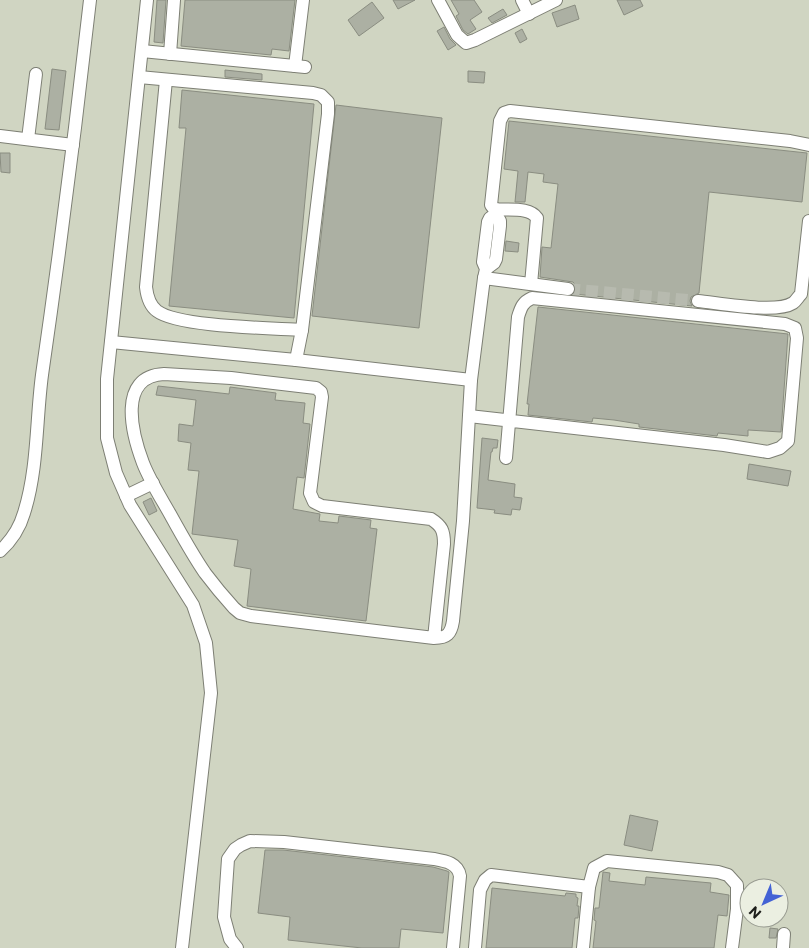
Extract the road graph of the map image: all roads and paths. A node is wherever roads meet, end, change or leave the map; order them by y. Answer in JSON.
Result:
{"nodes":[{"id":1,"x":90,"y":0,"type":"edge"},
{"id":2,"x":147,"y":0,"type":"edge"},
{"id":3,"x":174,"y":0,"type":"edge"},
{"id":4,"x":303,"y":0,"type":"edge"},
{"id":5,"x":438,"y":0,"type":"edge"},
{"id":6,"x":522,"y":0,"type":"edge"},
{"id":7,"x":556,"y":0,"type":"edge"},
{"id":8,"x":529,"y":14,"type":"junction"},
{"id":9,"x":142,"y":51,"type":"junction"},
{"id":10,"x":170,"y":54,"type":"junction"},
{"id":11,"x":36,"y":74,"type":"dead end"},
{"id":12,"x":139,"y":78,"type":"junction"},
{"id":13,"x":166,"y":80,"type":"junction"},
{"id":14,"x":0,"y":136,"type":"edge"},
{"id":15,"x":28,"y":139,"type":"junction"},
{"id":16,"x":73,"y":145,"type":"junction"},
{"id":17,"x":809,"y":145,"type":"edge"},
{"id":18,"x":496,"y":212,"type":"junction"},
{"id":19,"x":809,"y":221,"type":"edge"},
{"id":20,"x":485,"y":273,"type":"junction"},
{"id":21,"x":531,"y":284,"type":"junction"},
{"id":22,"x":568,"y":289,"type":"tunnel mouth"},
{"id":23,"x":698,"y":301,"type":"tunnel mouth"},
{"id":24,"x":302,"y":330,"type":"junction"},
{"id":25,"x":111,"y":342,"type":"junction"},
{"id":26,"x":296,"y":360,"type":"junction"},
{"id":27,"x":470,"y":380,"type":"junction"},
{"id":28,"x":469,"y":416,"type":"junction"},
{"id":29,"x":510,"y":420,"type":"junction"},
{"id":30,"x":506,"y":458,"type":"dead end"},
{"id":31,"x":152,"y":483,"type":"junction"},
{"id":32,"x":126,"y":496,"type":"junction"},
{"id":33,"x":0,"y":550,"type":"edge"},
{"id":34,"x":434,"y":638,"type":"junction"},
{"id":35,"x":589,"y":887,"type":"junction"},
{"id":36,"x":784,"y":934,"type":"dead end"},
{"id":37,"x":182,"y":948,"type":"edge"},
{"id":38,"x":237,"y":948,"type":"edge"},
{"id":39,"x":452,"y":948,"type":"edge"},
{"id":40,"x":475,"y":948,"type":"edge"},
{"id":41,"x":583,"y":948,"type":"edge"},
{"id":42,"x":732,"y":948,"type":"edge"},
{"id":43,"x":783,"y":948,"type":"edge"}],
"edges":[{"from":1,"to":16,"type":"street"},
{"from":2,"to":9,"type":"street"},
{"from":3,"to":10,"type":"street"},
{"from":4,"to":10,"type":"street"},
{"from":5,"to":8,"type":"street"},
{"from":6,"to":8,"type":"street"},
{"from":7,"to":8,"type":"street"},
{"from":9,"to":10,"type":"street"},
{"from":9,"to":12,"type":"street"},
{"from":11,"to":15,"type":"street"},
{"from":12,"to":13,"type":"street"},
{"from":12,"to":25,"type":"street"},
{"from":13,"to":24,"type":"street"},
{"from":13,"to":24,"type":"street"},
{"from":14,"to":15,"type":"street"},
{"from":15,"to":16,"type":"street"},
{"from":16,"to":33,"type":"street"},
{"from":17,"to":18,"type":"street"},
{"from":18,"to":20,"type":"street"},
{"from":18,"to":21,"type":"street"},
{"from":19,"to":23,"type":"street"},
{"from":20,"to":21,"type":"street"},
{"from":20,"to":27,"type":"street"},
{"from":21,"to":22,"type":"street"},
{"from":24,"to":26,"type":"street"},
{"from":25,"to":26,"type":"street"},
{"from":25,"to":32,"type":"street"},
{"from":26,"to":27,"type":"street"},
{"from":27,"to":28,"type":"street"},
{"from":28,"to":29,"type":"street"},
{"from":28,"to":34,"type":"street"},
{"from":29,"to":29,"type":"street"},
{"from":29,"to":30,"type":"street"},
{"from":31,"to":32,"type":"street"},
{"from":31,"to":34,"type":"street"},
{"from":31,"to":34,"type":"street"},
{"from":32,"to":37,"type":"street"},
{"from":35,"to":40,"type":"street"},
{"from":35,"to":41,"type":"street"},
{"from":35,"to":42,"type":"street"},
{"from":36,"to":43,"type":"street"},
{"from":38,"to":39,"type":"street"}]}
